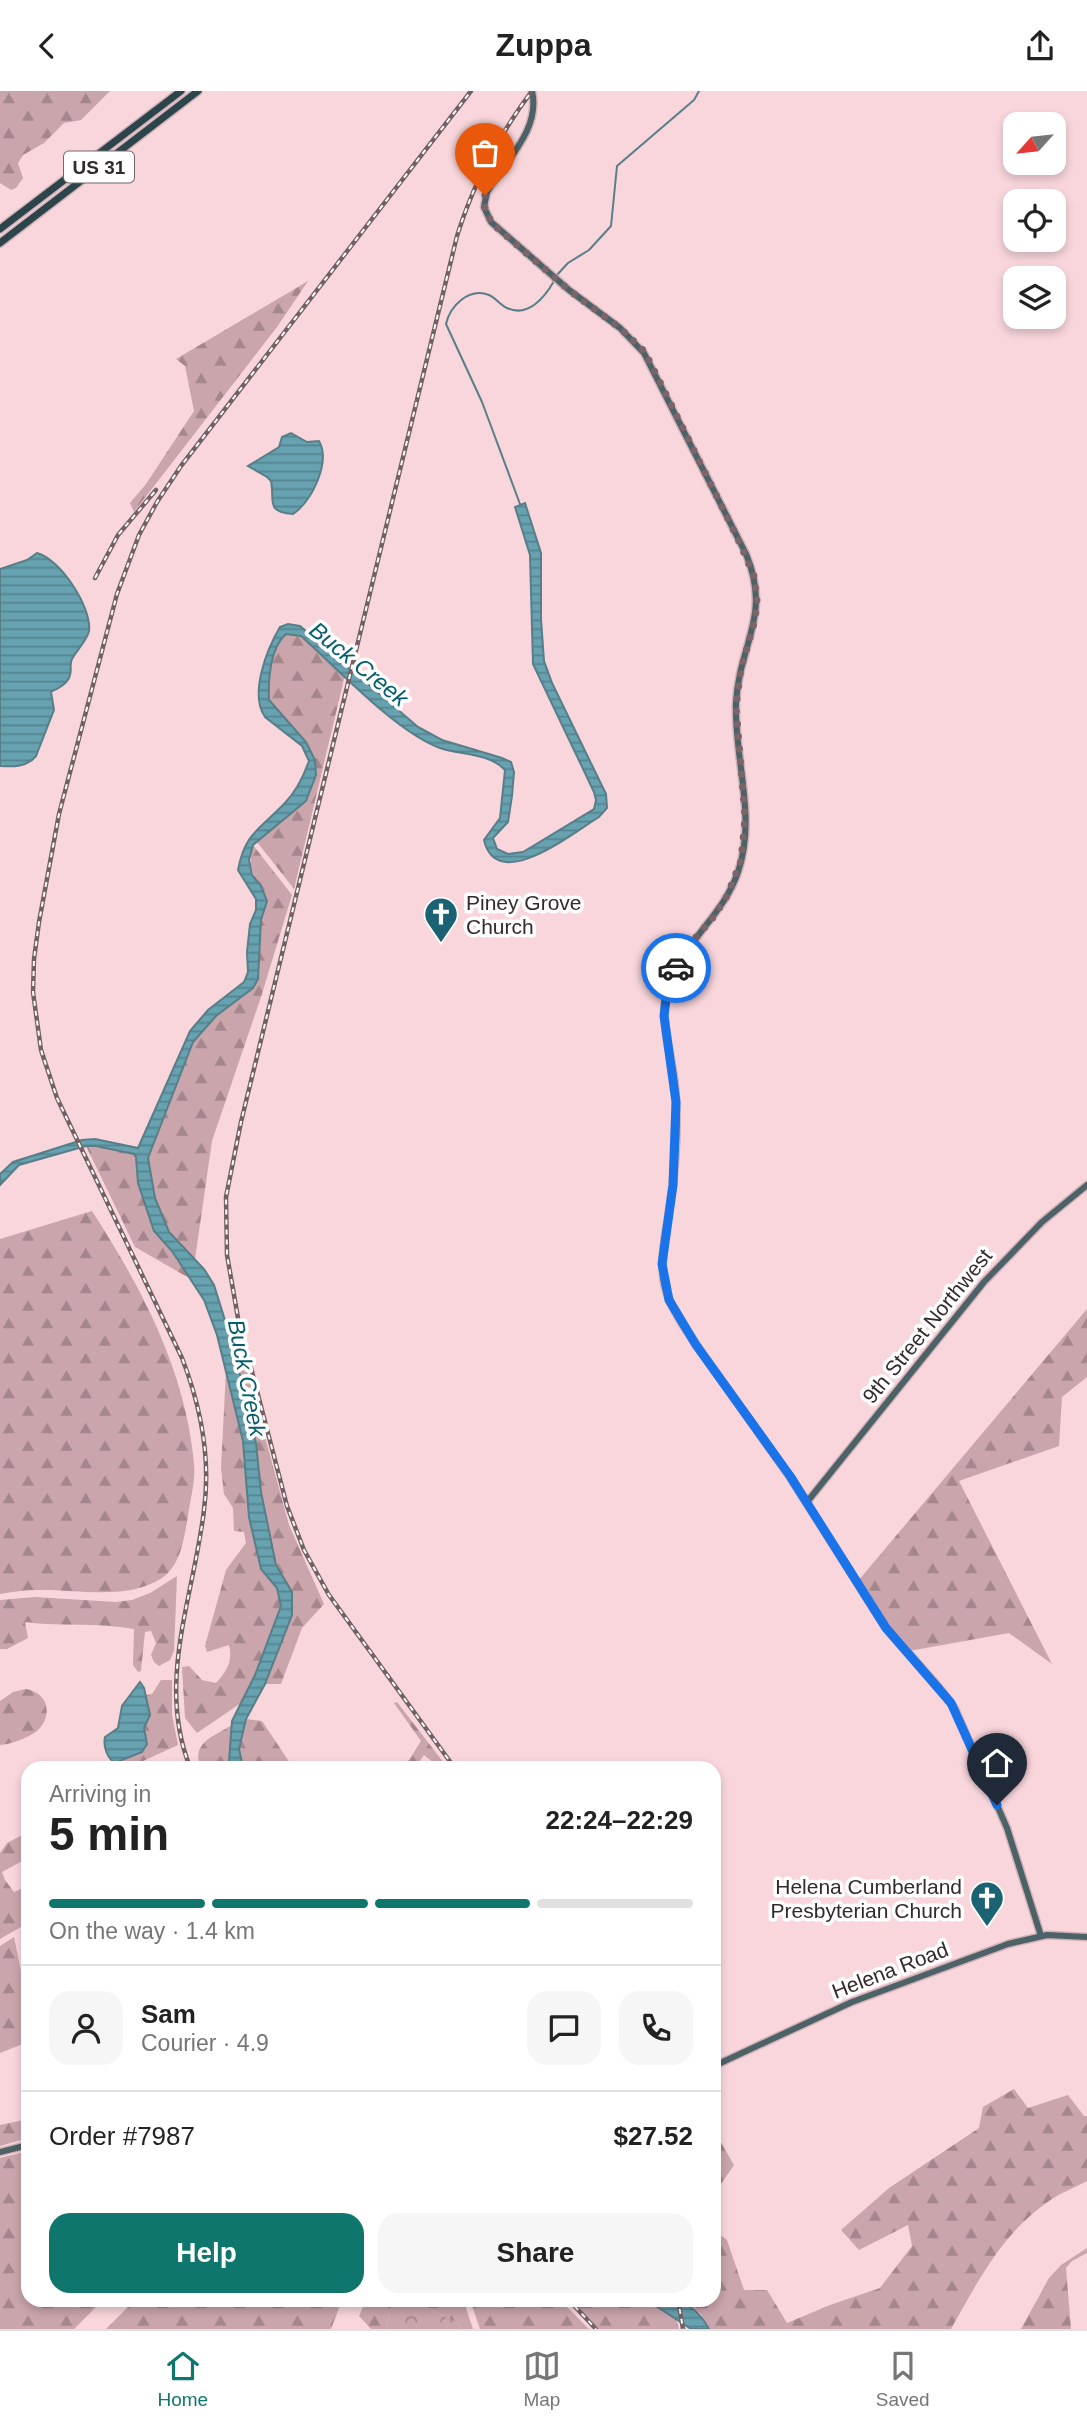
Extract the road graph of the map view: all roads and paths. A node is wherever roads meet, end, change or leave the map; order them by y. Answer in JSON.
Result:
{"nodes":[{"id":1,"x":181,"y":91,"type":"edge"},
{"id":2,"x":198,"y":91,"type":"edge"},
{"id":3,"x":532,"y":91,"type":"edge"},
{"id":4,"x":173,"y":97,"type":"junction"},
{"id":5,"x":180,"y":104,"type":"junction"},
{"id":6,"x":72,"y":174,"type":"junction"},
{"id":7,"x":79,"y":183,"type":"junction"},
{"id":8,"x":23,"y":212,"type":"junction"},
{"id":9,"x":29,"y":221,"type":"junction"},
{"id":10,"x":0,"y":229,"type":"edge"},
{"id":11,"x":0,"y":243,"type":"edge"},
{"id":12,"x":1087,"y":1185,"type":"edge"},
{"id":13,"x":807,"y":1502,"type":"junction"},
{"id":14,"x":1041,"y":1936,"type":"junction"},
{"id":15,"x":1087,"y":1937,"type":"edge"},
{"id":16,"x":721,"y":2063,"type":"edge"},
{"id":17,"x":21,"y":2147,"type":"edge"},
{"id":18,"x":0,"y":2152,"type":"edge"}],
"edges":[{"from":1,"to":4,"type":"main road","number":"US 31"},
{"from":2,"to":5,"type":"main road","number":"US 31"},
{"from":3,"to":13,"type":"street"},
{"from":4,"to":5,"type":"main road"},
{"from":4,"to":6,"type":"main road","number":"US 31"},
{"from":5,"to":7,"type":"main road","number":"US 31"},
{"from":6,"to":7,"type":"main road"},
{"from":6,"to":8,"type":"main road","number":"US 31"},
{"from":7,"to":9,"type":"main road","number":"US 31"},
{"from":8,"to":9,"type":"main road"},
{"from":8,"to":10,"type":"main road","number":"US 31"},
{"from":9,"to":11,"type":"main road","number":"US 31"},
{"from":12,"to":13,"type":"street","name":"9th Street Northwest"},
{"from":13,"to":14,"type":"street"},
{"from":14,"to":15,"type":"street","name":"Helena Road"},
{"from":14,"to":16,"type":"street","name":"Helena Road"},
{"from":17,"to":18,"type":"street"}]}
